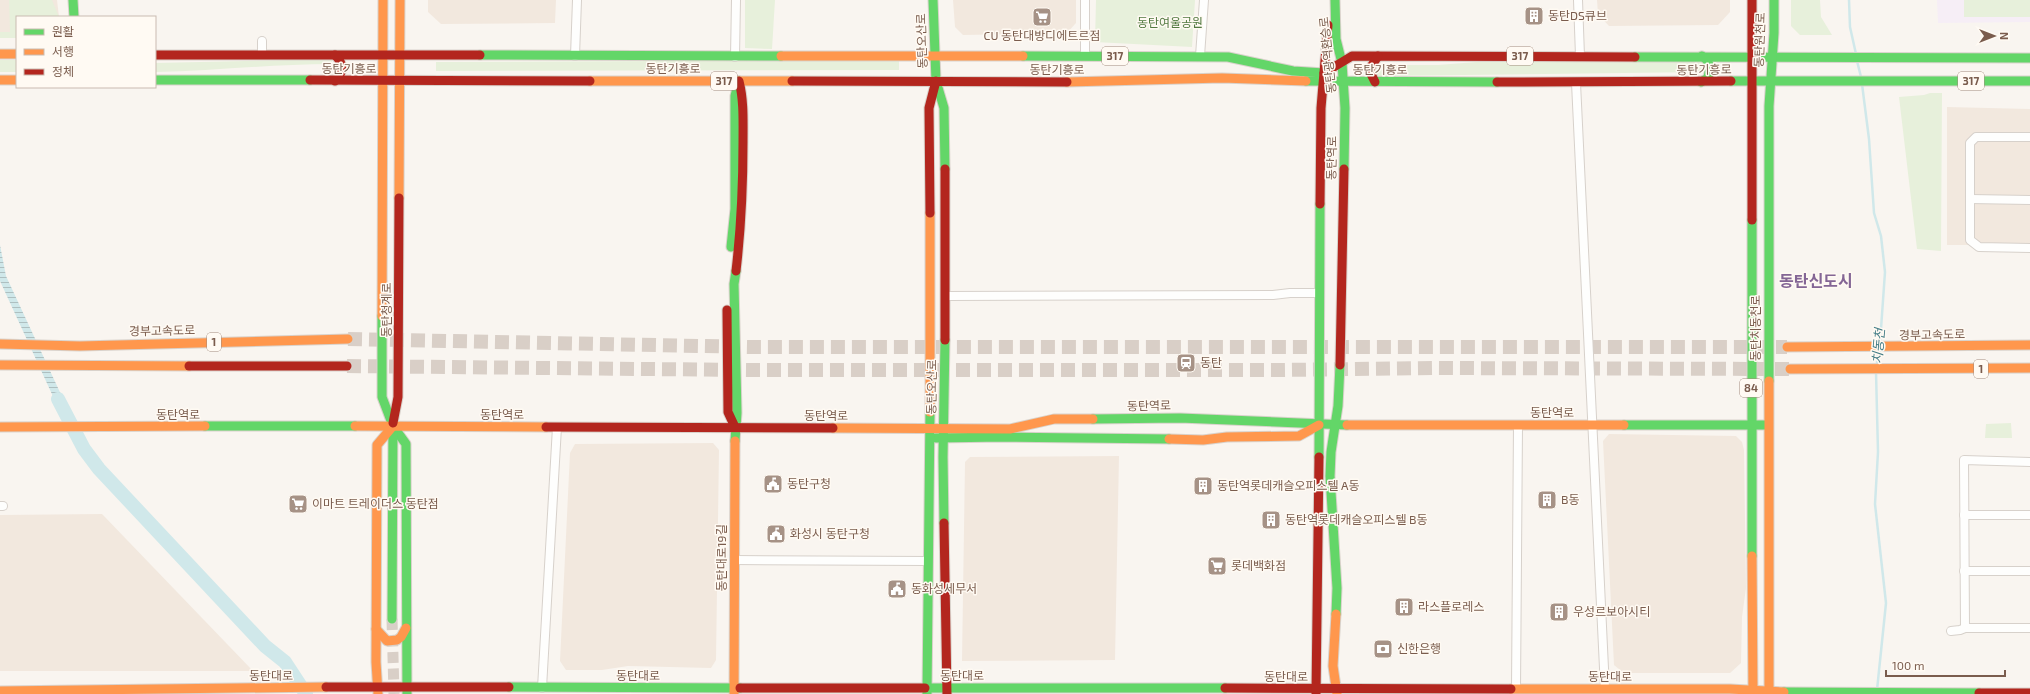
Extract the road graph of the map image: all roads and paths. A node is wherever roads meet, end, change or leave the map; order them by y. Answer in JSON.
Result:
{"nodes":[{"id":1,"x":72,"y":0,"type":"edge"},
{"id":2,"x":383,"y":0,"type":"edge"},
{"id":3,"x":400,"y":0,"type":"edge"},
{"id":4,"x":577,"y":0,"type":"edge"},
{"id":5,"x":736,"y":0,"type":"edge"},
{"id":6,"x":933,"y":0,"type":"edge"},
{"id":7,"x":1085,"y":0,"type":"edge"},
{"id":8,"x":1204,"y":0,"type":"edge"},
{"id":9,"x":1328,"y":0,"type":"edge"},
{"id":10,"x":1335,"y":0,"type":"edge"},
{"id":11,"x":1578,"y":0,"type":"edge"},
{"id":12,"x":1752,"y":0,"type":"edge"},
{"id":13,"x":1774,"y":0,"type":"edge"},
{"id":14,"x":74,"y":16,"type":"edge"},
{"id":15,"x":262,"y":41,"type":"dead end"},
{"id":16,"x":0,"y":54,"type":"edge"},
{"id":17,"x":16,"y":54,"type":"edge"},
{"id":18,"x":156,"y":55,"type":"edge"},
{"id":19,"x":262,"y":55,"type":"junction"},
{"id":20,"x":335,"y":55,"type":"junction"},
{"id":21,"x":1085,"y":55,"type":"junction"},
{"id":22,"x":383,"y":56,"type":"junction"},
{"id":23,"x":400,"y":56,"type":"junction"},
{"id":24,"x":575,"y":56,"type":"junction"},
{"id":25,"x":935,"y":56,"type":"junction"},
{"id":26,"x":1200,"y":56,"type":"junction"},
{"id":27,"x":1378,"y":56,"type":"junction"},
{"id":28,"x":1580,"y":56,"type":"junction"},
{"id":29,"x":1702,"y":56,"type":"junction"},
{"id":30,"x":1752,"y":56,"type":"junction"},
{"id":31,"x":1772,"y":56,"type":"junction"},
{"id":32,"x":735,"y":57,"type":"junction"},
{"id":33,"x":2030,"y":58,"type":"edge"},
{"id":34,"x":1342,"y":63,"type":"junction"},
{"id":35,"x":1323,"y":77,"type":"junction"},
{"id":36,"x":0,"y":80,"type":"edge"},
{"id":37,"x":16,"y":80,"type":"edge"},
{"id":38,"x":156,"y":80,"type":"edge"},
{"id":39,"x":334,"y":81,"type":"junction"},
{"id":40,"x":383,"y":81,"type":"junction"},
{"id":41,"x":400,"y":81,"type":"junction"},
{"id":42,"x":738,"y":81,"type":"junction"},
{"id":43,"x":936,"y":81,"type":"junction"},
{"id":44,"x":2030,"y":81,"type":"edge"},
{"id":45,"x":1343,"y":82,"type":"junction"},
{"id":46,"x":1375,"y":82,"type":"junction"},
{"id":47,"x":1701,"y":82,"type":"junction"},
{"id":48,"x":1752,"y":82,"type":"junction"},
{"id":49,"x":1770,"y":82,"type":"junction"},
{"id":50,"x":1576,"y":83,"type":"junction"},
{"id":51,"x":1321,"y":108,"type":"joint"},
{"id":52,"x":1345,"y":108,"type":"joint"},
{"id":53,"x":2030,"y":137,"type":"edge"},
{"id":54,"x":1970,"y":199,"type":"junction"},
{"id":55,"x":2030,"y":200,"type":"edge"},
{"id":56,"x":2030,"y":248,"type":"edge"},
{"id":57,"x":1320,"y":293,"type":"junction"},
{"id":58,"x":946,"y":296,"type":"junction"},
{"id":59,"x":348,"y":339,"type":"tunnel mouth"},
{"id":60,"x":0,"y":344,"type":"edge"},
{"id":61,"x":2030,"y":345,"type":"edge"},
{"id":62,"x":1787,"y":347,"type":"tunnel mouth"},
{"id":63,"x":0,"y":366,"type":"edge"},
{"id":64,"x":347,"y":366,"type":"tunnel mouth"},
{"id":65,"x":2030,"y":368,"type":"edge"},
{"id":66,"x":1790,"y":370,"type":"tunnel mouth"},
{"id":67,"x":1253,"y":422,"type":"junction"},
{"id":68,"x":1592,"y":424,"type":"junction"},
{"id":69,"x":1751,"y":424,"type":"junction"},
{"id":70,"x":1768,"y":424,"type":"junction"},
{"id":71,"x":1319,"y":425,"type":"junction"},
{"id":72,"x":1335,"y":425,"type":"junction"},
{"id":73,"x":1518,"y":425,"type":"junction"},
{"id":74,"x":393,"y":426,"type":"junction"},
{"id":75,"x":0,"y":427,"type":"edge"},
{"id":76,"x":556,"y":427,"type":"junction"},
{"id":77,"x":735,"y":428,"type":"junction"},
{"id":78,"x":928,"y":433,"type":"junction"},
{"id":79,"x":944,"y":433,"type":"junction"},
{"id":80,"x":1254,"y":436,"type":"junction"},
{"id":81,"x":2030,"y":462,"type":"edge"},
{"id":82,"x":1330,"y":476,"type":"junction"},
{"id":83,"x":1319,"y":478,"type":"junction"},
{"id":84,"x":1964,"y":515,"type":"junction"},
{"id":85,"x":2030,"y":515,"type":"edge"},
{"id":86,"x":734,"y":560,"type":"junction"},
{"id":87,"x":928,"y":561,"type":"junction"},
{"id":88,"x":1964,"y":571,"type":"junction"},
{"id":89,"x":2030,"y":571,"type":"edge"},
{"id":90,"x":392,"y":619,"type":"tunnel mouth"},
{"id":91,"x":406,"y":627,"type":"junction"},
{"id":92,"x":1964,"y":628,"type":"junction"},
{"id":93,"x":2030,"y":628,"type":"edge"},
{"id":94,"x":376,"y":629,"type":"junction"},
{"id":95,"x":1952,"y":631,"type":"dead end"},
{"id":96,"x":927,"y":644,"type":"junction"},
{"id":97,"x":946,"y":646,"type":"junction"},
{"id":98,"x":542,"y":688,"type":"junction"},
{"id":99,"x":1516,"y":689,"type":"junction"},
{"id":100,"x":1605,"y":689,"type":"junction"},
{"id":101,"x":0,"y":691,"type":"edge"},
{"id":102,"x":378,"y":691,"type":"edge"},
{"id":103,"x":407,"y":691,"type":"edge"},
{"id":104,"x":694,"y":691,"type":"edge"},
{"id":105,"x":734,"y":691,"type":"edge"},
{"id":106,"x":927,"y":691,"type":"edge"},
{"id":107,"x":947,"y":691,"type":"edge"},
{"id":108,"x":1277,"y":691,"type":"edge"},
{"id":109,"x":1316,"y":691,"type":"edge"},
{"id":110,"x":1337,"y":691,"type":"edge"},
{"id":111,"x":1753,"y":692,"type":"edge"},
{"id":112,"x":1769,"y":693,"type":"edge"},
{"id":113,"x":2030,"y":693,"type":"edge"},
{"id":114,"x":1939,"y":694,"type":"edge"}],
"edges":[{"from":1,"to":14,"type":"main road"},
{"from":2,"to":22,"type":"main road"},
{"from":3,"to":23,"type":"main road","name":"동탄청계로"},
{"from":4,"to":24,"type":"street"},
{"from":5,"to":32,"type":"street"},
{"from":6,"to":25,"type":"main road","name":"동탄오산로"},
{"from":7,"to":21,"type":"street"},
{"from":8,"to":26,"type":"street"},
{"from":9,"to":35,"type":"main road","name":"동탄광역환승로"},
{"from":10,"to":34,"type":"main road","name":"동탄광역환승로"},
{"from":11,"to":28,"type":"street"},
{"from":12,"to":30,"type":"main road","name":"동탄원천로","number":"84"},
{"from":13,"to":31,"type":"main road","name":"동탄원천로","number":"84"},
{"from":15,"to":19,"type":"street"},
{"from":16,"to":17,"type":"main road"},
{"from":18,"to":19,"type":"main road","name":"동탄기흥로","number":"317"},
{"from":19,"to":20,"type":"main road","name":"동탄기흥로","number":"317"},
{"from":20,"to":22,"type":"main road","name":"동탄기흥로","number":"317"},
{"from":20,"to":39,"type":"main road"},
{"from":21,"to":25,"type":"main road","name":"동탄기흥로","number":"317"},
{"from":21,"to":26,"type":"main road","name":"동탄기흥로","number":"317"},
{"from":22,"to":23,"type":"main road","name":"동탄기흥로","number":"317"},
{"from":22,"to":40,"type":"main road"},
{"from":23,"to":24,"type":"main road","name":"동탄기흥로","number":"317"},
{"from":23,"to":41,"type":"main road","name":"동탄청계로"},
{"from":24,"to":32,"type":"main road","name":"동탄기흥로","number":"317"},
{"from":25,"to":32,"type":"main road","name":"동탄기흥로","number":"317"},
{"from":25,"to":43,"type":"main road","name":"동탄오산로"},
{"from":26,"to":35,"type":"main road","name":"동탄기흥로","number":"317"},
{"from":27,"to":28,"type":"main road","name":"동탄기흥로","number":"317"},
{"from":27,"to":34,"type":"main road","name":"동탄기흥로","number":"317"},
{"from":27,"to":46,"type":"main road"},
{"from":28,"to":29,"type":"main road","name":"동탄기흥로","number":"317"},
{"from":29,"to":30,"type":"main road","name":"동탄기흥로","number":"317"},
{"from":29,"to":47,"type":"main road"},
{"from":30,"to":31,"type":"main road","name":"동탄기흥로","number":"317"},
{"from":30,"to":48,"type":"main road","name":"동탄원천로","number":"84"},
{"from":31,"to":33,"type":"main road","name":"동탄기흥로","number":"317"},
{"from":31,"to":49,"type":"main road","name":"동탄원천로","number":"84"},
{"from":34,"to":35,"type":"main road","name":"동탄기흥로","number":"317"},
{"from":34,"to":45,"type":"main road","name":"동탄광역환승로"},
{"from":35,"to":43,"type":"main road","name":"동탄기흥로","number":"317"},
{"from":35,"to":45,"type":"main road","name":"동탄기흥로","number":"317"},
{"from":35,"to":51,"type":"main road","name":"동탄광역환승로"},
{"from":36,"to":37,"type":"main road"},
{"from":38,"to":39,"type":"main road","name":"동탄기흥로","number":"317"},
{"from":39,"to":40,"type":"main road","name":"동탄기흥로","number":"317"},
{"from":40,"to":41,"type":"main road","name":"동탄기흥로","number":"317"},
{"from":40,"to":74,"type":"main road"},
{"from":41,"to":42,"type":"main road","name":"동탄기흥로","number":"317"},
{"from":41,"to":74,"type":"main road","name":"동탄청계로"},
{"from":42,"to":43,"type":"main road","name":"동탄기흥로","number":"317"},
{"from":42,"to":77,"type":"main road"},
{"from":43,"to":58,"type":"main road","name":"동탄오산로"},
{"from":43,"to":78,"type":"main road","name":"동탄오산로"},
{"from":44,"to":49,"type":"main road","name":"동탄기흥로","number":"317"},
{"from":45,"to":46,"type":"main road","name":"동탄기흥로","number":"317"},
{"from":45,"to":52,"type":"main road","name":"동탄광역환승로"},
{"from":46,"to":50,"type":"main road","name":"동탄기흥로","number":"317"},
{"from":47,"to":48,"type":"main road","name":"동탄기흥로","number":"317"},
{"from":47,"to":50,"type":"main road","name":"동탄기흥로","number":"317"},
{"from":48,"to":49,"type":"main road","name":"동탄기흥로","number":"317"},
{"from":48,"to":69,"type":"main road","name":"동탄치동천로","number":"84"},
{"from":49,"to":70,"type":"main road","name":"동탄치동천로","number":"84"},
{"from":50,"to":68,"type":"street"},
{"from":51,"to":57,"type":"main road","name":"동탄역로"},
{"from":52,"to":72,"type":"main road","name":"동탄역로"},
{"from":53,"to":54,"type":"street"},
{"from":54,"to":55,"type":"street"},
{"from":54,"to":56,"type":"street"},
{"from":57,"to":58,"type":"street"},
{"from":57,"to":71,"type":"main road","name":"동탄역로"},
{"from":58,"to":79,"type":"main road","name":"동탄오산로"},
{"from":59,"to":60,"type":"main road","name":"경부고속도로","number":"1"},
{"from":61,"to":62,"type":"main road","name":"경부고속도로","number":"1"},
{"from":63,"to":64,"type":"main road","number":"1"},
{"from":65,"to":66,"type":"main road","number":"1"},
{"from":67,"to":71,"type":"main road","name":"동탄역로"},
{"from":67,"to":79,"type":"main road","name":"동탄역로"},
{"from":67,"to":80,"type":"main road"},
{"from":68,"to":69,"type":"main road","name":"동탄역로"},
{"from":68,"to":73,"type":"main road","name":"동탄역로"},
{"from":68,"to":100,"type":"street"},
{"from":69,"to":70,"type":"main road","name":"동탄역로"},
{"from":69,"to":111,"type":"main road","name":"동탄치동천로","number":"84"},
{"from":70,"to":112,"type":"main road","name":"동탄치동천로","number":"84"},
{"from":71,"to":72,"type":"main road","name":"동탄역로"},
{"from":71,"to":80,"type":"main road","name":"동탄역로"},
{"from":71,"to":83,"type":"main road","name":"동탄역로"},
{"from":72,"to":73,"type":"main road","name":"동탄역로"},
{"from":72,"to":82,"type":"main road","name":"동탄역로"},
{"from":73,"to":99,"type":"street"},
{"from":74,"to":75,"type":"main road","name":"동탄역로"},
{"from":74,"to":76,"type":"main road","name":"동탄역로"},
{"from":74,"to":90,"type":"main road","name":"동탄청계로"},
{"from":74,"to":91,"type":"main road"},
{"from":74,"to":94,"type":"main road"},
{"from":76,"to":77,"type":"main road","name":"동탄역로"},
{"from":76,"to":98,"type":"street"},
{"from":77,"to":78,"type":"main road","name":"동탄역로"},
{"from":77,"to":86,"type":"main road","name":"동탄대로19길"},
{"from":78,"to":79,"type":"main road","name":"동탄역로"},
{"from":78,"to":87,"type":"main road","name":"동탄오산로"},
{"from":79,"to":80,"type":"main road","name":"동탄역로"},
{"from":79,"to":97,"type":"main road","name":"동탄오산로"},
{"from":81,"to":84,"type":"street"},
{"from":82,"to":83,"type":"main road"},
{"from":82,"to":110,"type":"main road","name":"동탄역로"},
{"from":83,"to":109,"type":"main road","name":"동탄역로"},
{"from":84,"to":85,"type":"street"},
{"from":84,"to":88,"type":"street"},
{"from":86,"to":87,"type":"street"},
{"from":86,"to":105,"type":"main road","name":"동탄대로19길"},
{"from":87,"to":96,"type":"main road","name":"동탄오산로"},
{"from":88,"to":89,"type":"street"},
{"from":88,"to":92,"type":"street"},
{"from":91,"to":94,"type":"main road"},
{"from":91,"to":103,"type":"main road"},
{"from":92,"to":93,"type":"street"},
{"from":92,"to":95,"type":"street"},
{"from":94,"to":102,"type":"main road"},
{"from":96,"to":97,"type":"main road"},
{"from":96,"to":106,"type":"main road","name":"동탄오산로"},
{"from":97,"to":107,"type":"main road","name":"동탄오산로"},
{"from":98,"to":103,"type":"main road","name":"동탄대로"},
{"from":98,"to":104,"type":"main road","name":"동탄대로"},
{"from":99,"to":100,"type":"main road","name":"동탄대로"},
{"from":99,"to":110,"type":"main road","name":"동탄대로"},
{"from":100,"to":111,"type":"main road","name":"동탄대로"},
{"from":101,"to":102,"type":"main road","name":"동탄대로"},
{"from":102,"to":103,"type":"main road","name":"동탄대로"},
{"from":104,"to":105,"type":"main road","name":"동탄대로"},
{"from":105,"to":106,"type":"main road","name":"동탄대로"},
{"from":106,"to":107,"type":"main road","name":"동탄대로"},
{"from":107,"to":108,"type":"main road","name":"동탄대로"},
{"from":108,"to":109,"type":"main road","name":"동탄대로"},
{"from":109,"to":110,"type":"main road","name":"동탄대로"},
{"from":111,"to":112,"type":"main road","name":"동탄대로"},
{"from":112,"to":114,"type":"main road","name":"동탄대로"},
{"from":113,"to":114,"type":"main road","name":"동탄대로"}]}
